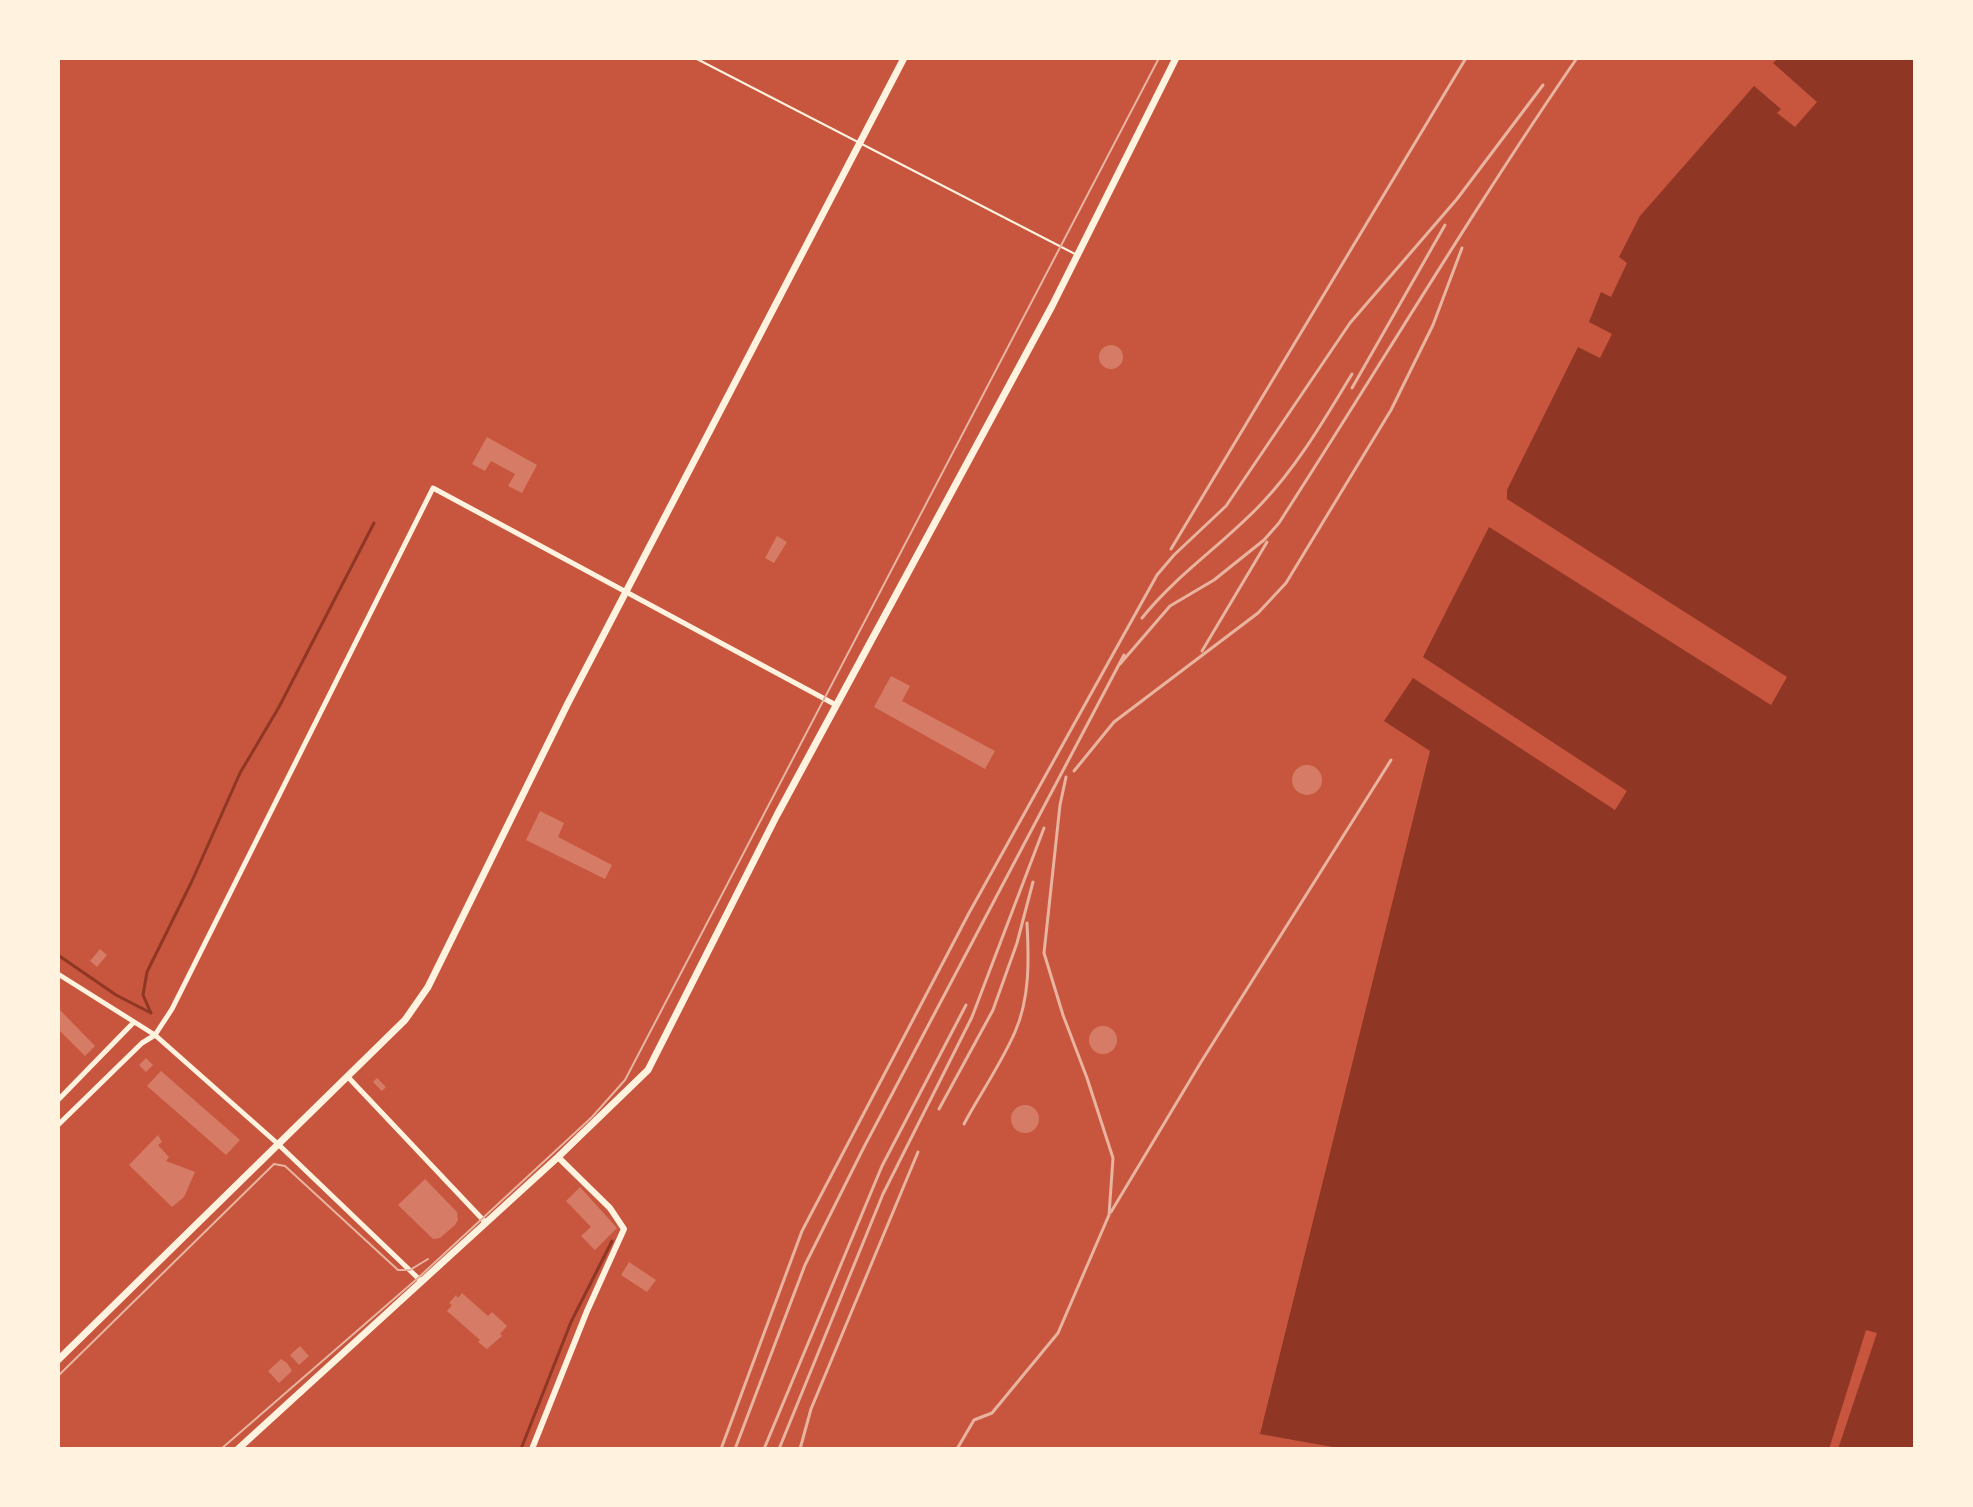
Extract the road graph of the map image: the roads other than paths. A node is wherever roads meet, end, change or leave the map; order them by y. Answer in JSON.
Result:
{"nodes":[{"id":1,"x":695,"y":58,"type":"edge"},
{"id":2,"x":904,"y":58,"type":"edge"},
{"id":3,"x":1176,"y":58,"type":"edge"},
{"id":4,"x":859,"y":143,"type":"junction"},
{"id":5,"x":1076,"y":255,"type":"junction"},
{"id":6,"x":626,"y":591,"type":"junction"},
{"id":7,"x":836,"y":705,"type":"junction"},
{"id":8,"x":58,"y":974,"type":"edge"},
{"id":9,"x":134,"y":1022,"type":"junction"},
{"id":10,"x":155,"y":1035,"type":"junction"},
{"id":11,"x":346,"y":1075,"type":"junction"},
{"id":12,"x":58,"y":1100,"type":"edge"},
{"id":13,"x":58,"y":1125,"type":"edge"},
{"id":14,"x":278,"y":1144,"type":"junction"},
{"id":15,"x":558,"y":1157,"type":"junction"},
{"id":16,"x":486,"y":1223,"type":"junction"},
{"id":17,"x":421,"y":1281,"type":"junction"},
{"id":18,"x":58,"y":1360,"type":"edge"},
{"id":19,"x":238,"y":1449,"type":"edge"},
{"id":20,"x":532,"y":1449,"type":"edge"}],
"edges":[{"from":1,"to":4,"type":"lane"},
{"from":2,"to":4,"type":"main road"},
{"from":3,"to":5,"type":"main road"},
{"from":4,"to":5,"type":"lane"},
{"from":4,"to":6,"type":"main road"},
{"from":5,"to":7,"type":"main road"},
{"from":6,"to":7,"type":"street"},
{"from":6,"to":10,"type":"street"},
{"from":6,"to":11,"type":"main road"},
{"from":7,"to":15,"type":"main road"},
{"from":8,"to":9,"type":"street"},
{"from":9,"to":10,"type":"street"},
{"from":9,"to":12,"type":"street"},
{"from":10,"to":13,"type":"street"},
{"from":10,"to":14,"type":"street"},
{"from":11,"to":14,"type":"main road"},
{"from":11,"to":16,"type":"street"},
{"from":14,"to":17,"type":"street"},
{"from":14,"to":18,"type":"main road"},
{"from":15,"to":16,"type":"main road"},
{"from":15,"to":20,"type":"street"},
{"from":16,"to":17,"type":"main road"},
{"from":17,"to":19,"type":"main road"}]}
